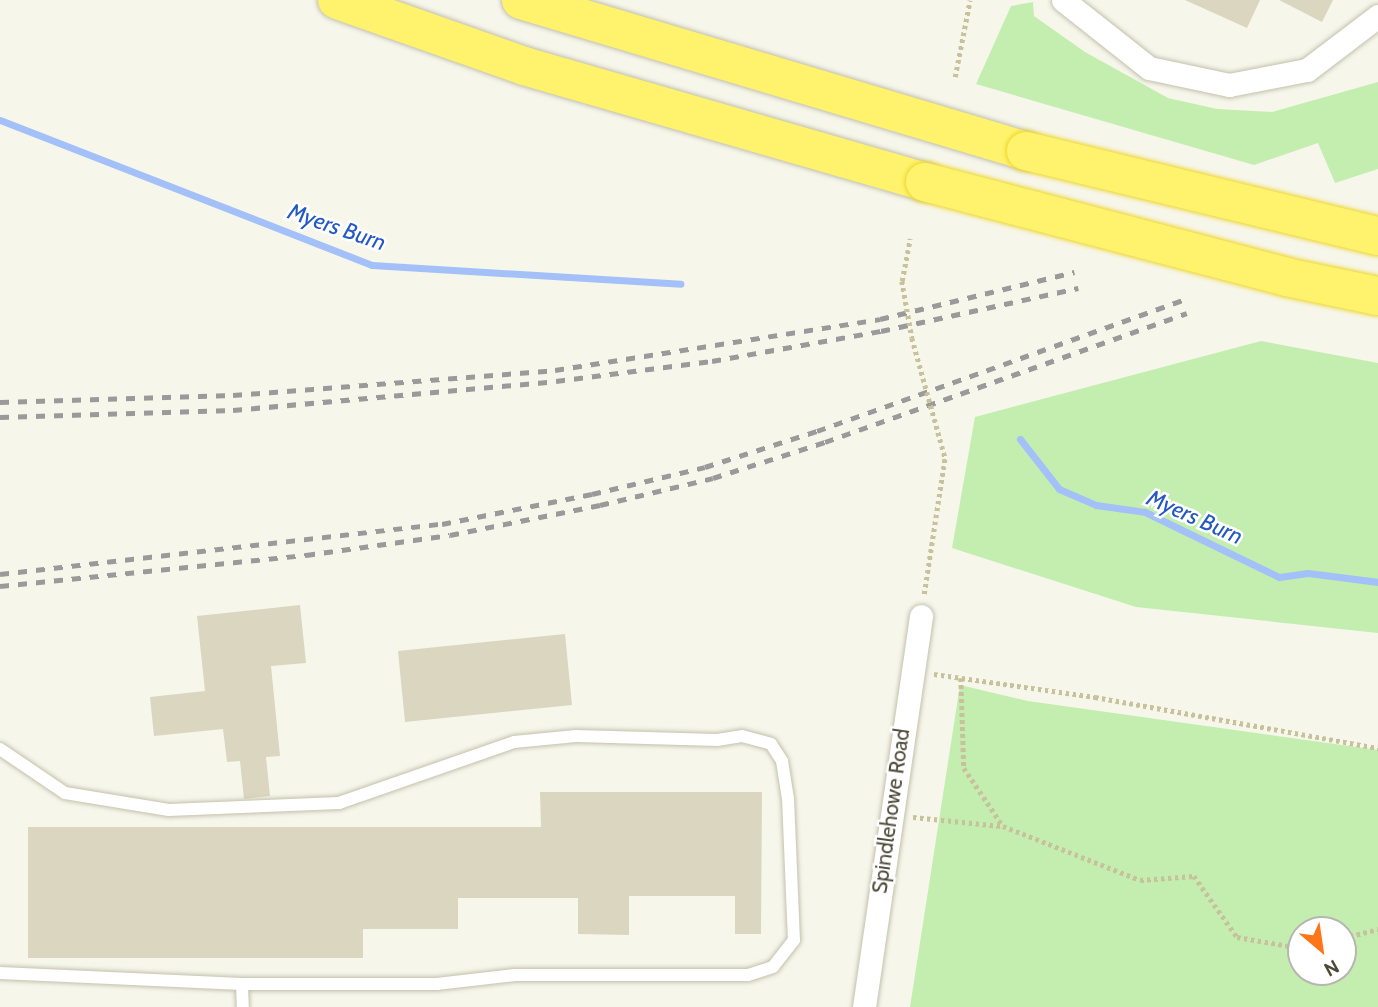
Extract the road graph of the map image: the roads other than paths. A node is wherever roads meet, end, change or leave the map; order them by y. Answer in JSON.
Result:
{"nodes":[{"id":1,"x":337,"y":0,"type":"edge"},
{"id":2,"x":521,"y":0,"type":"edge"},
{"id":3,"x":1069,"y":2,"type":"edge"},
{"id":4,"x":1378,"y":16,"type":"edge"},
{"id":5,"x":1378,"y":236,"type":"edge"},
{"id":6,"x":1378,"y":296,"type":"edge"},
{"id":7,"x":921,"y":616,"type":"road end"},
{"id":8,"x":0,"y":749,"type":"edge"},
{"id":9,"x":0,"y":973,"type":"edge"},
{"id":10,"x":242,"y":984,"type":"junction"},
{"id":11,"x":243,"y":1007,"type":"edge"},
{"id":12,"x":864,"y":1007,"type":"edge"}],
"edges":[{"from":1,"to":6,"type":"highway","bridge":true},
{"from":2,"to":5,"type":"highway","bridge":true},
{"from":3,"to":4,"type":"street"},
{"from":7,"to":12,"type":"street","name":"Spindlehowe Road"},
{"from":8,"to":10,"type":"lane"},
{"from":9,"to":10,"type":"lane"},
{"from":10,"to":11,"type":"lane"}]}
